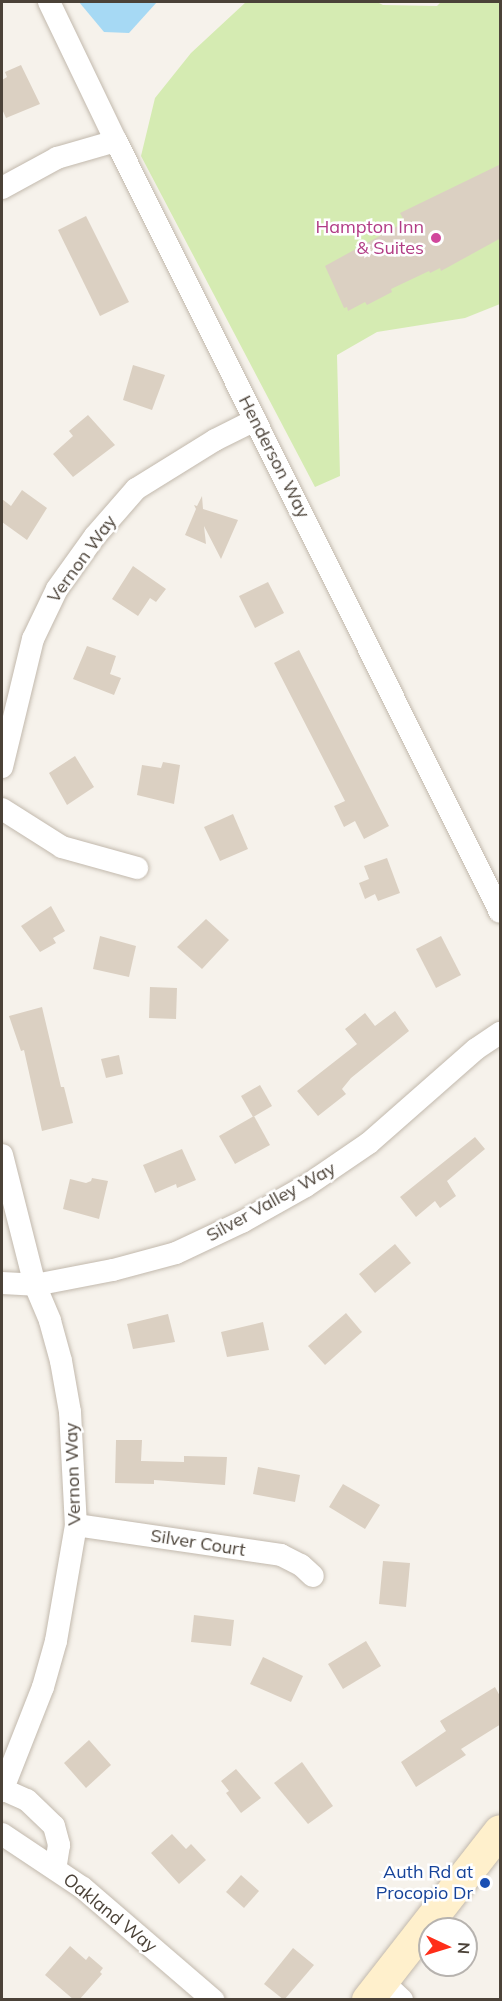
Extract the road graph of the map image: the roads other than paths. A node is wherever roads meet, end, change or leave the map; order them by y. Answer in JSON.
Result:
{"nodes":[{"id":1,"x":50,"y":2,"type":"edge"},
{"id":2,"x":116,"y":141,"type":"junction"},
{"id":3,"x":2,"y":188,"type":"edge"},
{"id":4,"x":255,"y":420,"type":"junction"},
{"id":5,"x":2,"y":767,"type":"edge"},
{"id":6,"x":2,"y":809,"type":"edge"},
{"id":7,"x":137,"y":868,"type":"dead end"},
{"id":8,"x":501,"y":912,"type":"edge"},
{"id":9,"x":501,"y":1033,"type":"edge"},
{"id":10,"x":2,"y":1155,"type":"edge"},
{"id":11,"x":2,"y":1283,"type":"edge"},
{"id":12,"x":34,"y":1285,"type":"junction"},
{"id":13,"x":76,"y":1525,"type":"junction"},
{"id":14,"x":313,"y":1576,"type":"dead end"},
{"id":15,"x":2,"y":1790,"type":"edge"},
{"id":16,"x":501,"y":1831,"type":"edge"},
{"id":17,"x":2,"y":1834,"type":"edge"},
{"id":18,"x":55,"y":1869,"type":"junction"},
{"id":19,"x":384,"y":1994,"type":"edge"},
{"id":20,"x":213,"y":2000,"type":"edge"}],
"edges":[{"from":1,"to":2,"type":"street","name":"Henderson Way"},
{"from":2,"to":3,"type":"street"},
{"from":2,"to":4,"type":"street","name":"Henderson Way"},
{"from":4,"to":5,"type":"street","name":"Vernon Way"},
{"from":4,"to":8,"type":"street","name":"Henderson Way"},
{"from":6,"to":7,"type":"street"},
{"from":9,"to":12,"type":"street","name":"Silver Valley Way"},
{"from":10,"to":12,"type":"street","name":"Vernon Way"},
{"from":11,"to":12,"type":"street","name":"Silver Valley Way"},
{"from":12,"to":13,"type":"street","name":"Vernon Way"},
{"from":13,"to":14,"type":"street","name":"Silver Court"},
{"from":13,"to":15,"type":"street","name":"Vernon Way"},
{"from":15,"to":18,"type":"street"},
{"from":16,"to":19,"type":"main road"},
{"from":17,"to":18,"type":"street","name":"Oakland Way"},
{"from":18,"to":20,"type":"street","name":"Oakland Way"}]}
